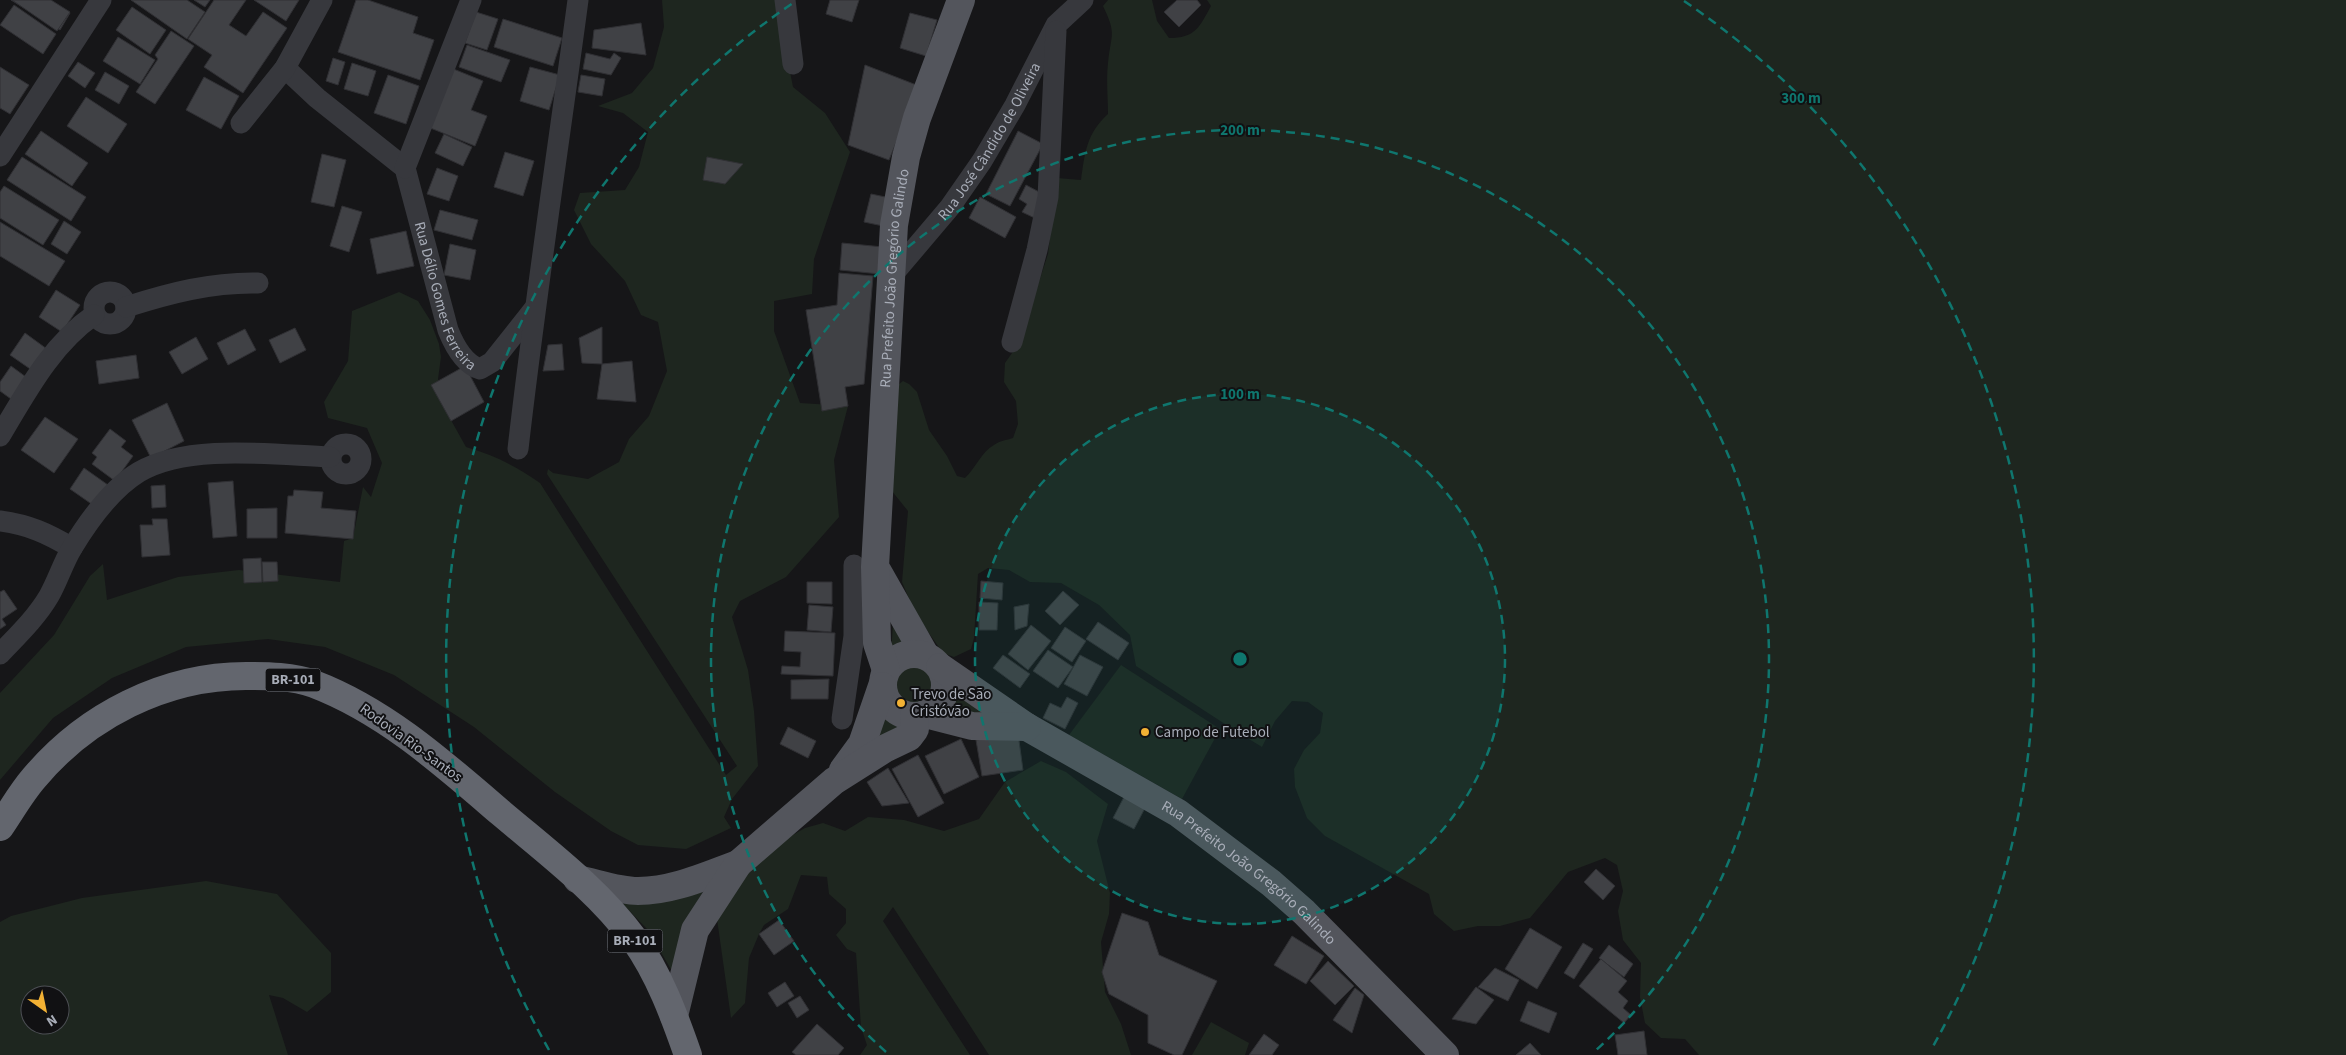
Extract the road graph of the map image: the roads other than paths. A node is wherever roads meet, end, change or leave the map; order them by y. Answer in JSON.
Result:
{"nodes":[{"id":1,"x":101,"y":0,"type":"edge"},
{"id":2,"x":322,"y":0,"type":"edge"},
{"id":3,"x":471,"y":0,"type":"edge"},
{"id":4,"x":578,"y":0,"type":"edge"},
{"id":5,"x":785,"y":0,"type":"edge"},
{"id":6,"x":961,"y":0,"type":"edge"},
{"id":7,"x":1083,"y":0,"type":"edge"},
{"id":8,"x":1056,"y":25,"type":"junction"},
{"id":9,"x":793,"y":64,"type":"dead end"},
{"id":10,"x":284,"y":68,"type":"junction"},
{"id":11,"x":241,"y":124,"type":"dead end"},
{"id":12,"x":0,"y":156,"type":"edge"},
{"id":13,"x":405,"y":168,"type":"junction"},
{"id":14,"x":889,"y":279,"type":"junction"},
{"id":15,"x":258,"y":283,"type":"dead end"},
{"id":16,"x":534,"y":309,"type":"junction"},
{"id":17,"x":1012,"y":342,"type":"dead end"},
{"id":18,"x":0,"y":436,"type":"edge"},
{"id":19,"x":518,"y":449,"type":"dead end"},
{"id":20,"x":330,"y":457,"type":"dead end"},
{"id":21,"x":0,"y":521,"type":"edge"},
{"id":22,"x":72,"y":548,"type":"junction"},
{"id":23,"x":864,"y":566,"type":"junction"},
{"id":24,"x":866,"y":639,"type":"junction"},
{"id":25,"x":0,"y":654,"type":"edge"},
{"id":26,"x":933,"y":661,"type":"junction"},
{"id":27,"x":884,"y":678,"type":"junction"},
{"id":28,"x":919,"y":715,"type":"junction"},
{"id":29,"x":842,"y":719,"type":"dead end"},
{"id":30,"x":1027,"y":727,"type":"junction"},
{"id":31,"x":834,"y":781,"type":"junction"},
{"id":32,"x":0,"y":827,"type":"edge"},
{"id":33,"x":738,"y":864,"type":"junction"},
{"id":34,"x":577,"y":879,"type":"junction"},
{"id":35,"x":674,"y":1016,"type":"junction"},
{"id":36,"x":688,"y":1055,"type":"edge"},
{"id":37,"x":1445,"y":1055,"type":"edge"}],
"edges":[{"from":1,"to":12,"type":"street"},
{"from":2,"to":10,"type":"street"},
{"from":3,"to":13,"type":"street"},
{"from":4,"to":16,"type":"street"},
{"from":5,"to":9,"type":"street"},
{"from":6,"to":14,"type":"main road","name":"Rua Prefeito João Gregório Galindo"},
{"from":7,"to":8,"type":"street","name":"Rua José Cândido de Oliveira"},
{"from":8,"to":14,"type":"street","name":"Rua José Cândido de Oliveira"},
{"from":8,"to":17,"type":"street"},
{"from":10,"to":11,"type":"street"},
{"from":10,"to":13,"type":"street"},
{"from":13,"to":16,"type":"street","name":"Rua Délio Gomes Ferreira"},
{"from":14,"to":23,"type":"main road","name":"Rua Prefeito João Gregório Galindo"},
{"from":15,"to":18,"type":"street"},
{"from":16,"to":19,"type":"street"},
{"from":20,"to":22,"type":"street"},
{"from":21,"to":22,"type":"street"},
{"from":22,"to":25,"type":"street"},
{"from":23,"to":24,"type":"main road","name":"Rua Prefeito João Gregório Galindo"},
{"from":23,"to":26,"type":"main road"},
{"from":24,"to":27,"type":"main road","name":"Rua Prefeito João Gregório Galindo"},
{"from":24,"to":29,"type":"street"},
{"from":26,"to":27,"type":"main road"},
{"from":26,"to":28,"type":"main road"},
{"from":26,"to":30,"type":"main road","name":"Rua Prefeito João Gregório Galindo"},
{"from":27,"to":28,"type":"main road"},
{"from":27,"to":31,"type":"main road"},
{"from":28,"to":30,"type":"main road"},
{"from":28,"to":31,"type":"main road"},
{"from":30,"to":37,"type":"main road","name":"Rua Prefeito João Gregório Galindo"},
{"from":31,"to":33,"type":"main road"},
{"from":32,"to":34,"type":"highway","name":"Rodovia Rio-Santos","number":"BR-101"},
{"from":33,"to":34,"type":"main road"},
{"from":33,"to":35,"type":"main road"},
{"from":34,"to":35,"type":"highway","name":"Rodovia Rio-Santos","number":"BR-101"},
{"from":35,"to":36,"type":"highway","name":"Rodovia Rio-Santos","number":"BR-101"}]}
